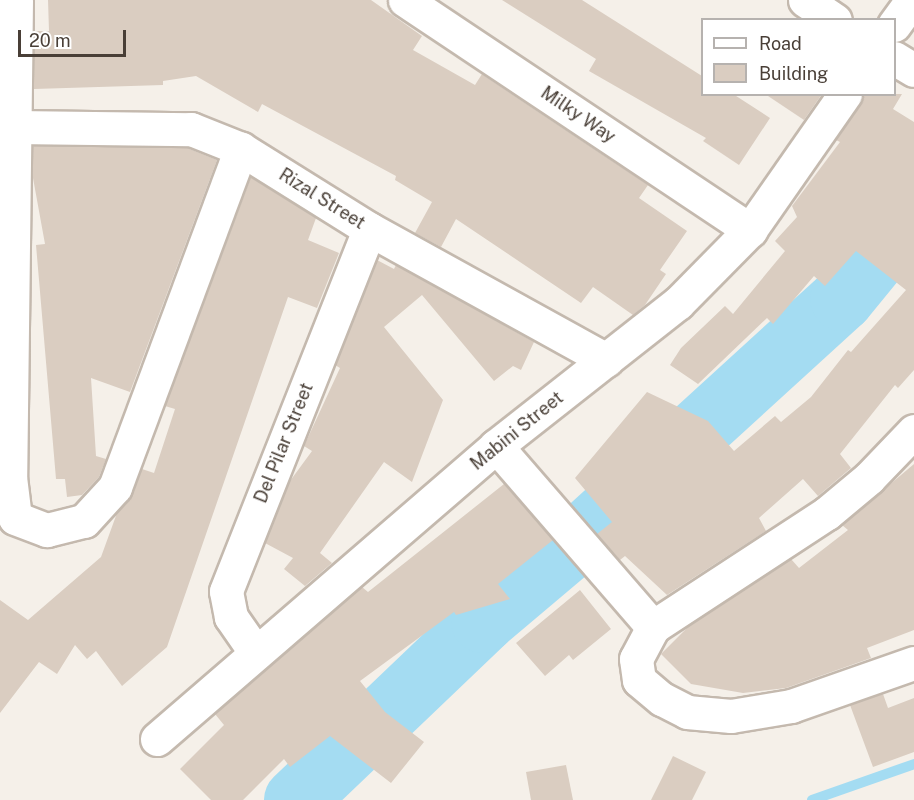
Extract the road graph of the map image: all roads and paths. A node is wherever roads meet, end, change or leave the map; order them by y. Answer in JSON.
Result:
{"nodes":[{"id":1,"x":16,"y":0,"type":"edge"},
{"id":2,"x":405,"y":0,"type":"edge"},
{"id":3,"x":805,"y":0,"type":"edge"},
{"id":4,"x":912,"y":0,"type":"edge"},
{"id":5,"x":832,"y":18,"type":"edge"},
{"id":6,"x":896,"y":22,"type":"edge"},
{"id":7,"x":896,"y":59,"type":"edge"},
{"id":8,"x":914,"y":70,"type":"edge"},
{"id":9,"x":845,"y":96,"type":"edge"},
{"id":10,"x":15,"y":127,"type":"junction"},
{"id":11,"x":241,"y":149,"type":"junction"},
{"id":12,"x":369,"y":229,"type":"junction"},
{"id":13,"x":750,"y":230,"type":"junction"},
{"id":14,"x":606,"y":360,"type":"junction"},
{"id":15,"x":914,"y":431,"type":"edge"},
{"id":16,"x":496,"y":446,"type":"junction"},
{"id":17,"x":653,"y":627,"type":"junction"},
{"id":18,"x":256,"y":653,"type":"junction"},
{"id":19,"x":914,"y":663,"type":"edge"},
{"id":20,"x":157,"y":739,"type":"dead end"}],
"edges":[{"from":1,"to":10,"type":"street"},
{"from":2,"to":13,"type":"street","name":"Milky Way"},
{"from":3,"to":5,"type":"street"},
{"from":4,"to":6,"type":"street"},
{"from":7,"to":8,"type":"street"},
{"from":9,"to":13,"type":"street","name":"Mabini Street"},
{"from":10,"to":11,"type":"street","name":"Rizal Street"},
{"from":10,"to":11,"type":"street"},
{"from":11,"to":12,"type":"street","name":"Rizal Street"},
{"from":12,"to":14,"type":"street","name":"Rizal Street"},
{"from":12,"to":18,"type":"street","name":"Del Pilar Street"},
{"from":13,"to":14,"type":"street","name":"Mabini Street"},
{"from":14,"to":16,"type":"street","name":"Mabini Street"},
{"from":15,"to":17,"type":"street"},
{"from":16,"to":17,"type":"street"},
{"from":16,"to":18,"type":"street","name":"Mabini Street"},
{"from":17,"to":19,"type":"street"},
{"from":18,"to":20,"type":"street","name":"Mabini Street"}]}
